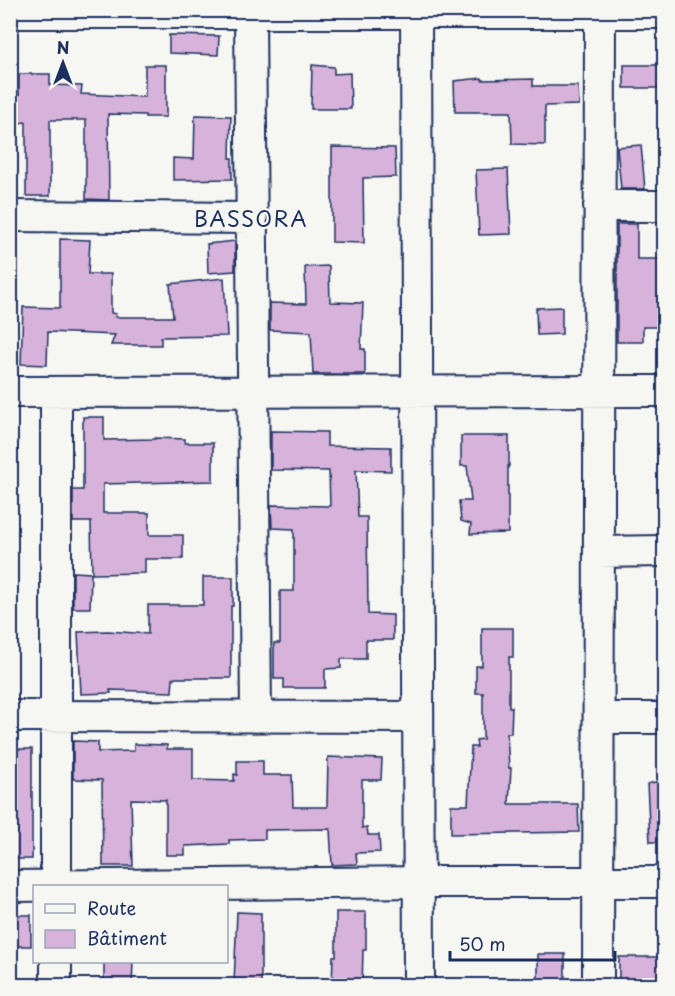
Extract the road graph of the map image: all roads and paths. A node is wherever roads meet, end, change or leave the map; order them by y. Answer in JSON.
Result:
{"nodes":[{"id":1,"x":57,"y":12,"type":"edge"},
{"id":2,"x":416,"y":12,"type":"edge"},
{"id":3,"x":10,"y":13,"type":"edge"},
{"id":4,"x":250,"y":13,"type":"junction"},
{"id":5,"x":600,"y":13,"type":"junction"},
{"id":6,"x":664,"y":13,"type":"edge"},
{"id":7,"x":664,"y":206,"type":"edge"},
{"id":8,"x":599,"y":207,"type":"junction"},
{"id":9,"x":10,"y":216,"type":"edge"},
{"id":10,"x":251,"y":218,"type":"junction"},
{"id":11,"x":10,"y":392,"type":"edge"},
{"id":12,"x":56,"y":392,"type":"junction"},
{"id":13,"x":253,"y":392,"type":"junction"},
{"id":14,"x":417,"y":392,"type":"junction"},
{"id":15,"x":600,"y":392,"type":"junction"},
{"id":16,"x":664,"y":392,"type":"edge"},
{"id":17,"x":664,"y":551,"type":"edge"},
{"id":18,"x":599,"y":552,"type":"junction"},
{"id":19,"x":10,"y":716,"type":"edge"},
{"id":20,"x":56,"y":716,"type":"junction"},
{"id":21,"x":256,"y":717,"type":"junction"},
{"id":22,"x":418,"y":717,"type":"junction"},
{"id":23,"x":598,"y":718,"type":"junction"},
{"id":24,"x":664,"y":718,"type":"edge"},
{"id":25,"x":418,"y":882,"type":"junction"},
{"id":26,"x":598,"y":882,"type":"junction"},
{"id":27,"x":664,"y":882,"type":"edge"},
{"id":28,"x":56,"y":885,"type":"edge"},
{"id":29,"x":146,"y":885,"type":"edge"},
{"id":30,"x":10,"y":886,"type":"edge"},
{"id":31,"x":33,"y":886,"type":"edge"},
{"id":32,"x":56,"y":963,"type":"edge"},
{"id":33,"x":56,"y":986,"type":"edge"},
{"id":34,"x":419,"y":986,"type":"edge"},
{"id":35,"x":598,"y":986,"type":"edge"}],
"edges":[{"from":1,"to":3,"type":"street"},
{"from":1,"to":4,"type":"street"},
{"from":2,"to":4,"type":"street"},
{"from":2,"to":5,"type":"street"},
{"from":2,"to":14,"type":"street"},
{"from":4,"to":10,"type":"street"},
{"from":5,"to":6,"type":"street"},
{"from":5,"to":8,"type":"street"},
{"from":7,"to":8,"type":"street"},
{"from":8,"to":15,"type":"street"},
{"from":9,"to":10,"type":"street"},
{"from":10,"to":13,"type":"street"},
{"from":11,"to":12,"type":"street"},
{"from":12,"to":13,"type":"street"},
{"from":12,"to":20,"type":"street"},
{"from":13,"to":14,"type":"street"},
{"from":13,"to":21,"type":"street"},
{"from":14,"to":15,"type":"street"},
{"from":14,"to":22,"type":"street"},
{"from":15,"to":16,"type":"street"},
{"from":15,"to":18,"type":"street"},
{"from":17,"to":18,"type":"street"},
{"from":18,"to":23,"type":"street"},
{"from":19,"to":20,"type":"street"},
{"from":20,"to":21,"type":"street"},
{"from":20,"to":28,"type":"street"},
{"from":21,"to":22,"type":"street"},
{"from":22,"to":25,"type":"street"},
{"from":23,"to":24,"type":"street"},
{"from":23,"to":26,"type":"street"},
{"from":25,"to":26,"type":"street"},
{"from":25,"to":29,"type":"street"},
{"from":25,"to":34,"type":"street"},
{"from":26,"to":27,"type":"street"},
{"from":26,"to":35,"type":"street"},
{"from":30,"to":31,"type":"street"},
{"from":32,"to":33,"type":"street"}]}
